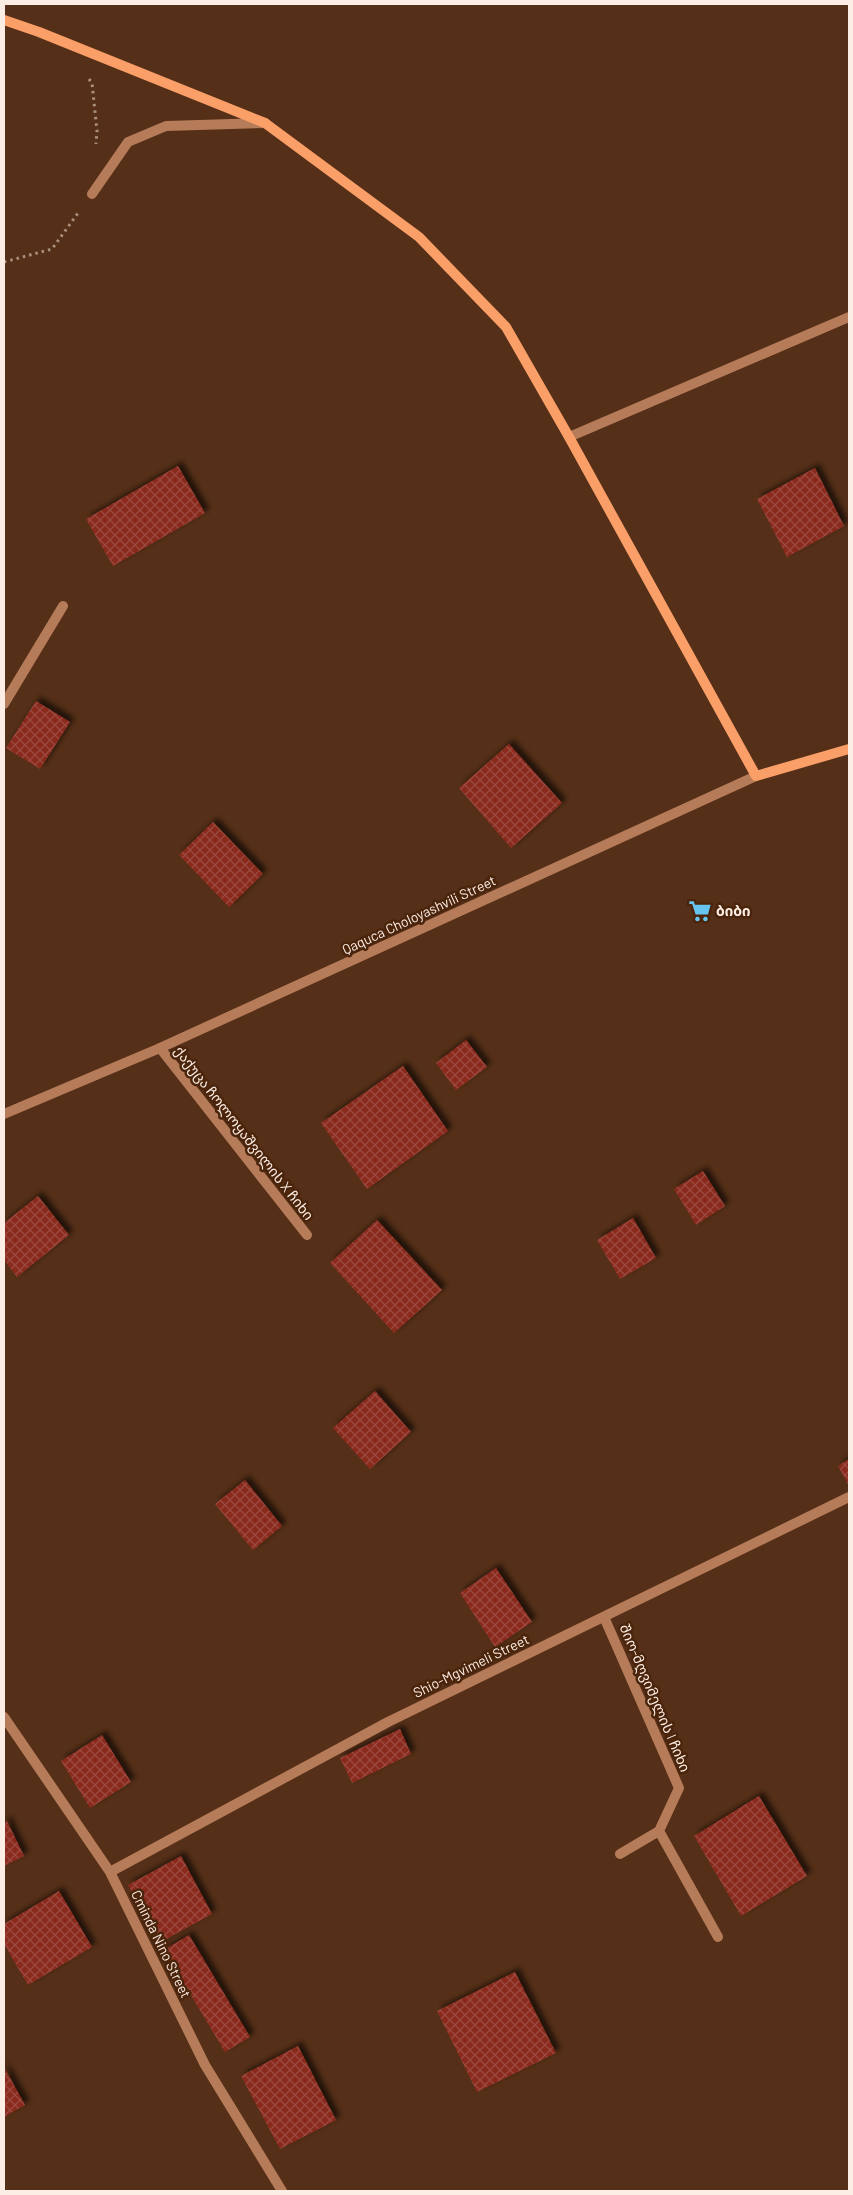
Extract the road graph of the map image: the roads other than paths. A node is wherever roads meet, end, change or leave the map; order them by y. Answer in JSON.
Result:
{"nodes":[{"id":1,"x":4,"y":20,"type":"edge"},
{"id":2,"x":265,"y":123,"type":"junction"},
{"id":3,"x":92,"y":194,"type":"road end"},
{"id":4,"x":849,"y":317,"type":"edge"},
{"id":5,"x":569,"y":436,"type":"junction"},
{"id":6,"x":63,"y":606,"type":"dead end"},
{"id":7,"x":4,"y":704,"type":"edge"},
{"id":8,"x":849,"y":750,"type":"edge"},
{"id":9,"x":756,"y":776,"type":"junction"},
{"id":10,"x":160,"y":1048,"type":"junction"},
{"id":11,"x":4,"y":1114,"type":"edge"},
{"id":12,"x":307,"y":1235,"type":"dead end"},
{"id":13,"x":849,"y":1497,"type":"edge"},
{"id":14,"x":604,"y":1617,"type":"junction"},
{"id":15,"x":4,"y":1718,"type":"edge"},
{"id":16,"x":659,"y":1831,"type":"junction"},
{"id":17,"x":620,"y":1854,"type":"dead end"},
{"id":18,"x":110,"y":1872,"type":"junction"},
{"id":19,"x":718,"y":1937,"type":"dead end"},
{"id":20,"x":282,"y":2191,"type":"edge"}],
"edges":[{"from":1,"to":2,"type":"main road"},
{"from":2,"to":3,"type":"street"},
{"from":2,"to":5,"type":"main road"},
{"from":4,"to":5,"type":"street"},
{"from":5,"to":9,"type":"main road"},
{"from":6,"to":7,"type":"street"},
{"from":8,"to":9,"type":"main road","name":"Qaquca Choloyashvili Street"},
{"from":9,"to":10,"type":"street","name":"Qaquca Choloyashvili Street"},
{"from":10,"to":11,"type":"street","name":"Qaquca Choloyashvili Street"},
{"from":10,"to":12,"type":"street","name":"ქაქუცა ჩოლოყაშვილის X ჩიხი"},
{"from":13,"to":14,"type":"street","name":"Shio-Mgvimeli Street"},
{"from":14,"to":16,"type":"street","name":"შიო-მღვიმელის I ჩიხი"},
{"from":14,"to":18,"type":"street","name":"Shio-Mgvimeli Street"},
{"from":15,"to":18,"type":"street","name":"Cminda Nino Street"},
{"from":16,"to":17,"type":"street"},
{"from":16,"to":19,"type":"street"},
{"from":18,"to":20,"type":"street","name":"Cminda Nino Street"}]}
